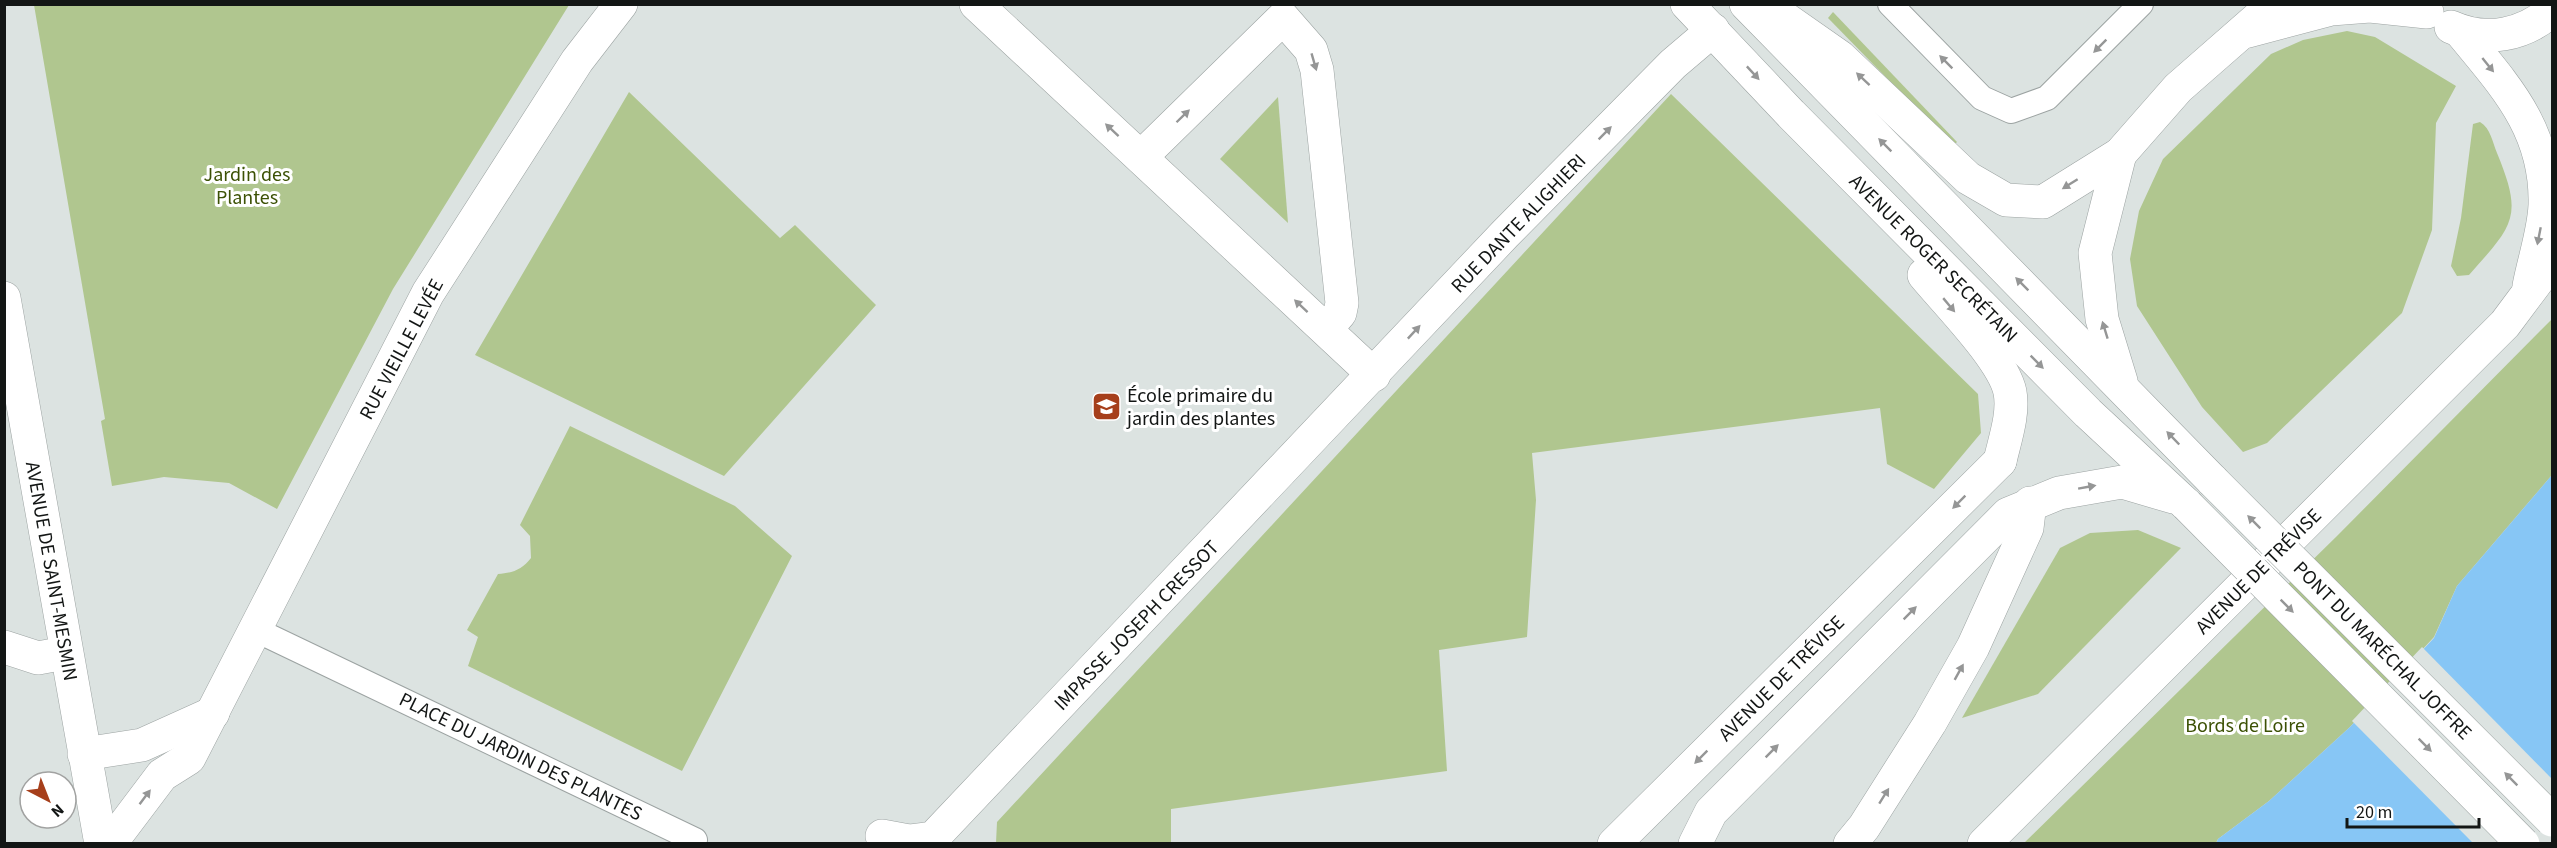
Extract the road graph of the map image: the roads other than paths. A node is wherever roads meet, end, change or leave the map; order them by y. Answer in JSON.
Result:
{"nodes":[{"id":1,"x":621,"y":4,"type":"edge"},
{"id":2,"x":976,"y":4,"type":"edge"},
{"id":3,"x":1687,"y":4,"type":"edge"},
{"id":4,"x":1746,"y":4,"type":"edge"},
{"id":5,"x":1766,"y":4,"type":"edge"},
{"id":6,"x":1890,"y":4,"type":"edge"},
{"id":7,"x":2141,"y":4,"type":"edge"},
{"id":8,"x":2274,"y":4,"type":"edge"},
{"id":9,"x":2424,"y":8,"type":"edge"},
{"id":10,"x":2553,"y":10,"type":"edge"},
{"id":11,"x":1288,"y":11,"type":"edge"},
{"id":12,"x":1713,"y":30,"type":"junction"},
{"id":13,"x":2246,"y":31,"type":"junction"},
{"id":14,"x":2460,"y":31,"type":"junction"},
{"id":15,"x":1791,"y":114,"type":"junction"},
{"id":16,"x":2120,"y":154,"type":"junction"},
{"id":17,"x":1141,"y":157,"type":"junction"},
{"id":18,"x":2553,"y":261,"type":"edge"},
{"id":19,"x":2527,"y":294,"type":"junction"},
{"id":20,"x":4,"y":298,"type":"edge"},
{"id":21,"x":1326,"y":329,"type":"junction"},
{"id":22,"x":1374,"y":375,"type":"junction"},
{"id":23,"x":2122,"y":386,"type":"junction"},
{"id":24,"x":2030,"y":502,"type":"junction"},
{"id":25,"x":2184,"y":503,"type":"junction"},
{"id":26,"x":254,"y":629,"type":"junction"},
{"id":27,"x":4,"y":647,"type":"edge"},
{"id":28,"x":65,"y":653,"type":"junction"},
{"id":29,"x":213,"y":713,"type":"junction"},
{"id":30,"x":84,"y":754,"type":"junction"},
{"id":31,"x":2553,"y":820,"type":"edge"},
{"id":32,"x":882,"y":836,"type":"dead end"},
{"id":33,"x":695,"y":840,"type":"dead end"},
{"id":34,"x":101,"y":843,"type":"edge"},
{"id":35,"x":110,"y":843,"type":"edge"},
{"id":36,"x":1614,"y":843,"type":"edge"},
{"id":37,"x":1695,"y":843,"type":"edge"},
{"id":38,"x":1850,"y":843,"type":"edge"},
{"id":39,"x":1984,"y":843,"type":"edge"},
{"id":40,"x":2523,"y":843,"type":"edge"}],
"edges":[{"from":1,"to":26,"type":"street","name":"RUE VIEILLE LEVÉE"},
{"from":17,"to":2,"type":"street","one_way":true},
{"from":3,"to":12,"type":"street","name":"AVENUE ROGER SECRÉTAIN"},
{"from":23,"to":4,"type":"street","one_way":true},
{"from":16,"to":5,"type":"street","one_way":true},
{"from":7,"to":6,"type":"lane","one_way":true},
{"from":8,"to":13,"type":"street"},
{"from":9,"to":13,"type":"street"},
{"from":9,"to":14,"type":"street"},
{"from":10,"to":14,"type":"street"},
{"from":17,"to":11,"type":"street","one_way":true},
{"from":11,"to":21,"type":"street","one_way":true},
{"from":12,"to":15,"type":"street","name":"AVENUE ROGER SECRÉTAIN","one_way":true},
{"from":22,"to":12,"type":"street","name":"RUE DANTE ALIGHIERI","one_way":true},
{"from":13,"to":16,"type":"street"},
{"from":14,"to":19,"type":"street","name":"AVENUE DE TRÉVISE","one_way":true},
{"from":15,"to":25,"type":"street","name":"AVENUE ROGER SECRÉTAIN","one_way":true},
{"from":15,"to":36,"type":"street","name":"AVENUE DE TRÉVISE","one_way":true},
{"from":23,"to":16,"type":"street","one_way":true},
{"from":21,"to":17,"type":"street","one_way":true},
{"from":18,"to":19,"type":"street","name":"AVENUE DE TRÉVISE"},
{"from":19,"to":39,"type":"street","name":"AVENUE DE TRÉVISE"},
{"from":20,"to":28,"type":"street","name":"AVENUE DE SAINT-MESMIN"},
{"from":21,"to":22,"type":"street"},
{"from":22,"to":32,"type":"street","name":"IMPASSE JOSEPH CRESSOT"},
{"from":31,"to":23,"type":"street","name":"PONT DU MARÉCHAL JOFFRE","one_way":true,"bridge":true},
{"from":24,"to":25,"type":"street","one_way":true},
{"from":37,"to":24,"type":"street","one_way":true},
{"from":38,"to":24,"type":"street","one_way":true},
{"from":25,"to":40,"type":"street","name":"PONT DU MARÉCHAL JOFFRE","one_way":true,"bridge":true},
{"from":26,"to":29,"type":"street","name":"RUE VIEILLE LEVÉE"},
{"from":26,"to":33,"type":"lane","name":"PLACE DU JARDIN DES PLANTES"},
{"from":27,"to":28,"type":"street"},
{"from":28,"to":30,"type":"street","name":"AVENUE DE SAINT-MESMIN"},
{"from":29,"to":30,"type":"street"},
{"from":35,"to":29,"type":"street","one_way":true},
{"from":30,"to":34,"type":"street","name":"AVENUE DE SAINT-MESMIN"}]}
